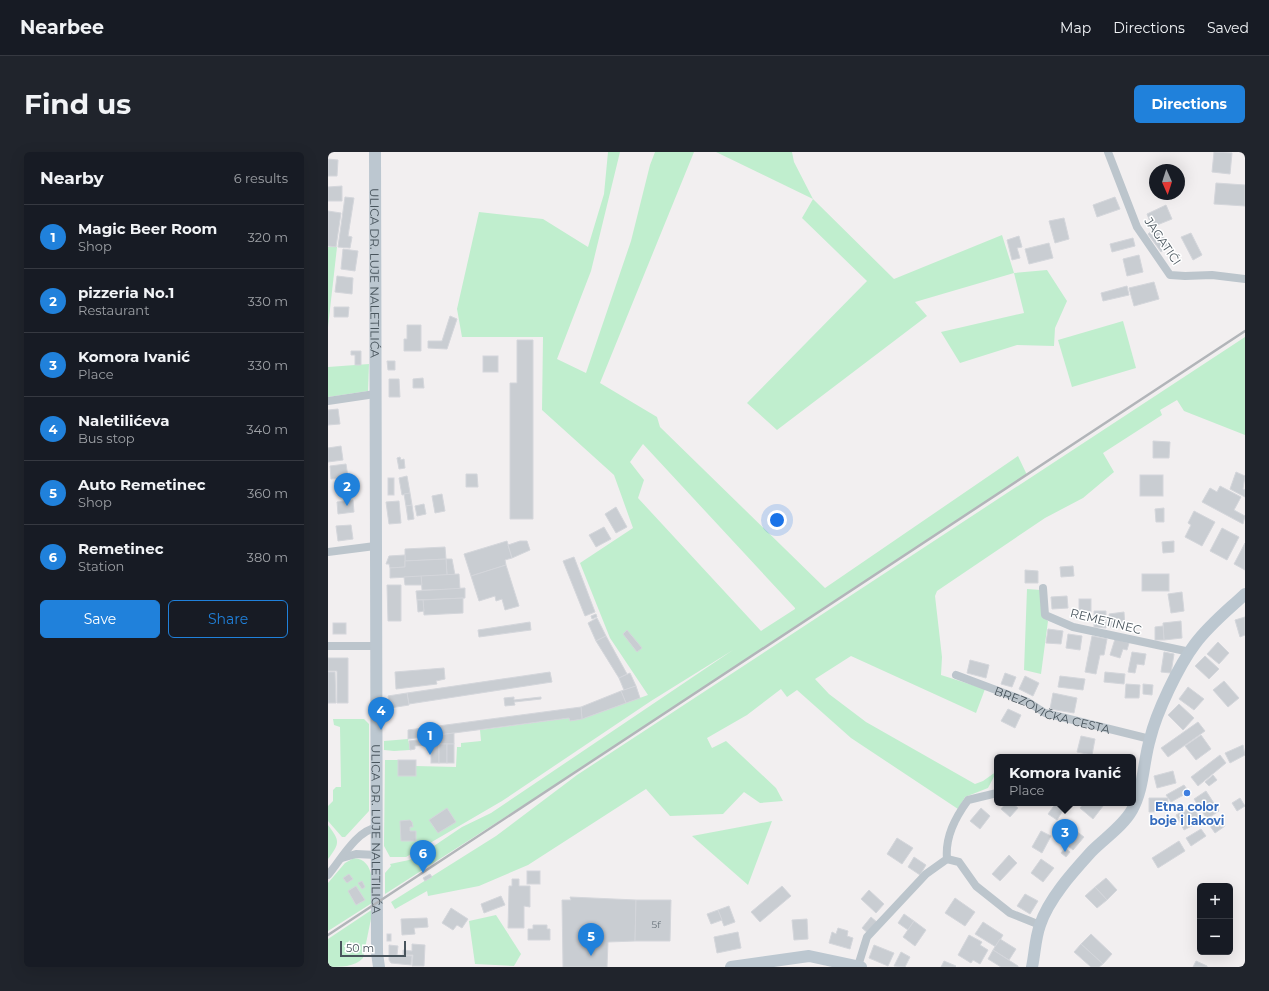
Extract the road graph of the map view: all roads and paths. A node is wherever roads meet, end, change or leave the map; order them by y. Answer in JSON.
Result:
{"nodes":[{"id":1,"x":376,"y":152,"type":"edge"},
{"id":2,"x":1108,"y":152,"type":"edge"},
{"id":3,"x":1245,"y":279,"type":"edge"},
{"id":4,"x":375,"y":394,"type":"junction"},
{"id":5,"x":328,"y":401,"type":"edge"},
{"id":6,"x":375,"y":546,"type":"junction"},
{"id":7,"x":328,"y":552,"type":"edge"},
{"id":8,"x":1044,"y":588,"type":"dead end"},
{"id":9,"x":1245,"y":594,"type":"edge"},
{"id":10,"x":328,"y":646,"type":"edge"},
{"id":11,"x":375,"y":646,"type":"junction"},
{"id":12,"x":1190,"y":652,"type":"junction"},
{"id":13,"x":956,"y":675,"type":"dead end"},
{"id":14,"x":1150,"y":739,"type":"junction"},
{"id":15,"x":994,"y":795,"type":"edge"},
{"id":16,"x":1136,"y":799,"type":"edge"},
{"id":17,"x":1133,"y":806,"type":"edge"},
{"id":18,"x":376,"y":828,"type":"junction"},
{"id":19,"x":376,"y":854,"type":"junction"},
{"id":20,"x":342,"y":858,"type":"junction"},
{"id":21,"x":947,"y":859,"type":"junction"},
{"id":22,"x":328,"y":875,"type":"edge"},
{"id":23,"x":1040,"y":925,"type":"junction"},
{"id":24,"x":859,"y":966,"type":"edge"},
{"id":25,"x":379,"y":967,"type":"edge"},
{"id":26,"x":731,"y":967,"type":"edge"},
{"id":27,"x":1032,"y":967,"type":"edge"}],
"edges":[{"from":1,"to":4,"type":"main road","name":"ULICA DR. LUJE NALETILIĆA"},
{"from":2,"to":3,"type":"street","name":"JAGATIĆI"},
{"from":4,"to":5,"type":"street"},
{"from":4,"to":6,"type":"main road","name":"ULICA DR. LUJE NALETILIĆA"},
{"from":6,"to":7,"type":"street"},
{"from":6,"to":11,"type":"main road","name":"ULICA DR. LUJE NALETILIĆA"},
{"from":8,"to":12,"type":"street","name":"REMETINEC"},
{"from":9,"to":12,"type":"main road"},
{"from":10,"to":11,"type":"street"},
{"from":11,"to":18,"type":"main road","name":"ULICA DR. LUJE NALETILIĆA"},
{"from":12,"to":14,"type":"main road"},
{"from":13,"to":14,"type":"street","name":"BREZOVIČKA CESTA"},
{"from":14,"to":16,"type":"main road"},
{"from":15,"to":21,"type":"street"},
{"from":17,"to":23,"type":"main road"},
{"from":18,"to":19,"type":"main road","name":"ULICA DR. LUJE NALETILIĆA"},
{"from":18,"to":20,"type":"street"},
{"from":19,"to":20,"type":"street"},
{"from":19,"to":25,"type":"main road","name":"ULICA DR. LUJE NALETILIĆA"},
{"from":20,"to":22,"type":"street"},
{"from":21,"to":23,"type":"street"},
{"from":21,"to":24,"type":"street"},
{"from":23,"to":27,"type":"main road"},
{"from":24,"to":26,"type":"main road"}]}
